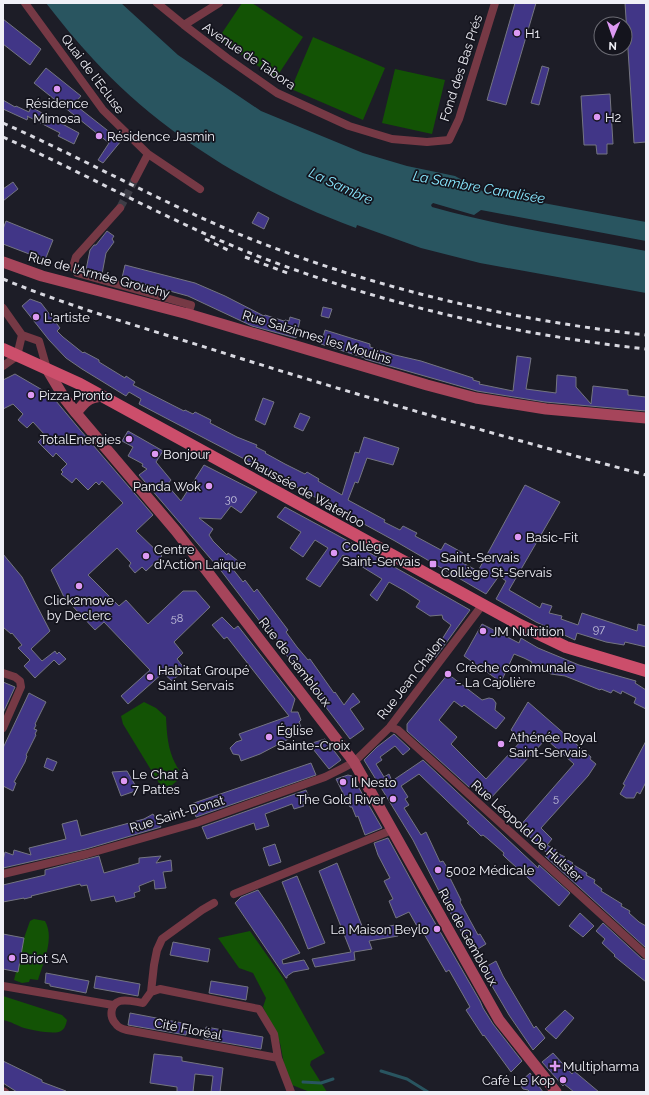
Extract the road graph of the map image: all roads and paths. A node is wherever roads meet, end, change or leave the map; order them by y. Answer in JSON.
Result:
{"nodes":[{"id":1,"x":25,"y":3,"type":"edge"},
{"id":2,"x":157,"y":3,"type":"edge"},
{"id":3,"x":219,"y":3,"type":"edge"},
{"id":4,"x":495,"y":3,"type":"edge"},
{"id":5,"x":184,"y":25,"type":"junction"},
{"id":6,"x":449,"y":140,"type":"joint"},
{"id":7,"x":148,"y":154,"type":"junction"},
{"id":8,"x":134,"y":179,"type":"tunnel mouth"},
{"id":9,"x":200,"y":189,"type":"dead end"},
{"id":10,"x":120,"y":208,"type":"tunnel mouth"},
{"id":11,"x":3,"y":262,"type":"edge"},
{"id":12,"x":3,"y":308,"type":"edge"},
{"id":13,"x":188,"y":314,"type":"junction"},
{"id":14,"x":22,"y":335,"type":"junction"},
{"id":15,"x":3,"y":349,"type":"edge"},
{"id":16,"x":3,"y":354,"type":"edge"},
{"id":17,"x":17,"y":356,"type":"junction"},
{"id":18,"x":3,"y":366,"type":"edge"},
{"id":19,"x":47,"y":369,"type":"junction"},
{"id":20,"x":101,"y":396,"type":"junction"},
{"id":21,"x":76,"y":413,"type":"junction"},
{"id":22,"x":646,"y":418,"type":"edge"},
{"id":23,"x":483,"y":604,"type":"junction"},
{"id":24,"x":646,"y":671,"type":"edge"},
{"id":25,"x":3,"y":673,"type":"edge"},
{"id":26,"x":390,"y":726,"type":"junction"},
{"id":27,"x":3,"y":728,"type":"edge"},
{"id":28,"x":354,"y":762,"type":"junction"},
{"id":29,"x":392,"y":830,"type":"junction"},
{"id":30,"x":3,"y":874,"type":"edge"},
{"id":31,"x":234,"y":894,"type":"dead end"},
{"id":32,"x":214,"y":904,"type":"dead end"},
{"id":33,"x":646,"y":955,"type":"edge"},
{"id":34,"x":3,"y":986,"type":"edge"},
{"id":35,"x":150,"y":992,"type":"junction"},
{"id":36,"x":113,"y":1005,"type":"junction"},
{"id":37,"x":278,"y":1058,"type":"junction"},
{"id":38,"x":290,"y":1092,"type":"edge"},
{"id":39,"x":556,"y":1092,"type":"edge"}],
"edges":[{"from":1,"to":7,"type":"street","name":"Quai de l'Ecluse"},
{"from":2,"to":5,"type":"street","name":"Avenue de Tabora"},
{"from":3,"to":5,"type":"street"},
{"from":4,"to":6,"type":"street","name":"Fond des Bas Prés"},
{"from":5,"to":6,"type":"street","name":"Avenue de Tabora"},
{"from":7,"to":8,"type":"street"},
{"from":7,"to":9,"type":"street","name":"Quai de l'Ecluse"},
{"from":10,"to":13,"type":"street"},
{"from":11,"to":13,"type":"main road","name":"Rue de l'Armée Grouchy"},
{"from":12,"to":14,"type":"street"},
{"from":13,"to":22,"type":"main road","name":"Rue Salzinnes les Moulins"},
{"from":14,"to":17,"type":"street"},
{"from":14,"to":19,"type":"street"},
{"from":15,"to":17,"type":"main road"},
{"from":16,"to":17,"type":"main road"},
{"from":17,"to":18,"type":"street"},
{"from":17,"to":19,"type":"main road","name":"Chaussée de Waterloo"},
{"from":19,"to":20,"type":"main road","name":"Chaussée de Waterloo"},
{"from":19,"to":21,"type":"main road","name":"Rue de Gembloux"},
{"from":20,"to":21,"type":"main road"},
{"from":20,"to":23,"type":"main road","name":"Chaussée de Waterloo"},
{"from":21,"to":28,"type":"main road","name":"Rue de Gembloux"},
{"from":23,"to":24,"type":"main road","name":"Chaussée de Waterloo"},
{"from":23,"to":26,"type":"street","name":"Rue Jean Chalon"},
{"from":25,"to":27,"type":"street"},
{"from":26,"to":28,"type":"street","name":"Rue Jean Chalon"},
{"from":26,"to":33,"type":"street","name":"Rue Léopold De Hulster"},
{"from":28,"to":29,"type":"main road","name":"Rue de Gembloux"},
{"from":28,"to":30,"type":"street","name":"Rue Saint-Donat"},
{"from":29,"to":31,"type":"street"},
{"from":29,"to":39,"type":"main road","name":"Rue de Gembloux"},
{"from":32,"to":35,"type":"street"},
{"from":34,"to":36,"type":"street","name":"Cité Floréal"},
{"from":35,"to":36,"type":"street","name":"Cité Floréal"},
{"from":35,"to":37,"type":"street"},
{"from":36,"to":37,"type":"street","name":"Cité Floréal"},
{"from":37,"to":38,"type":"street"}]}
